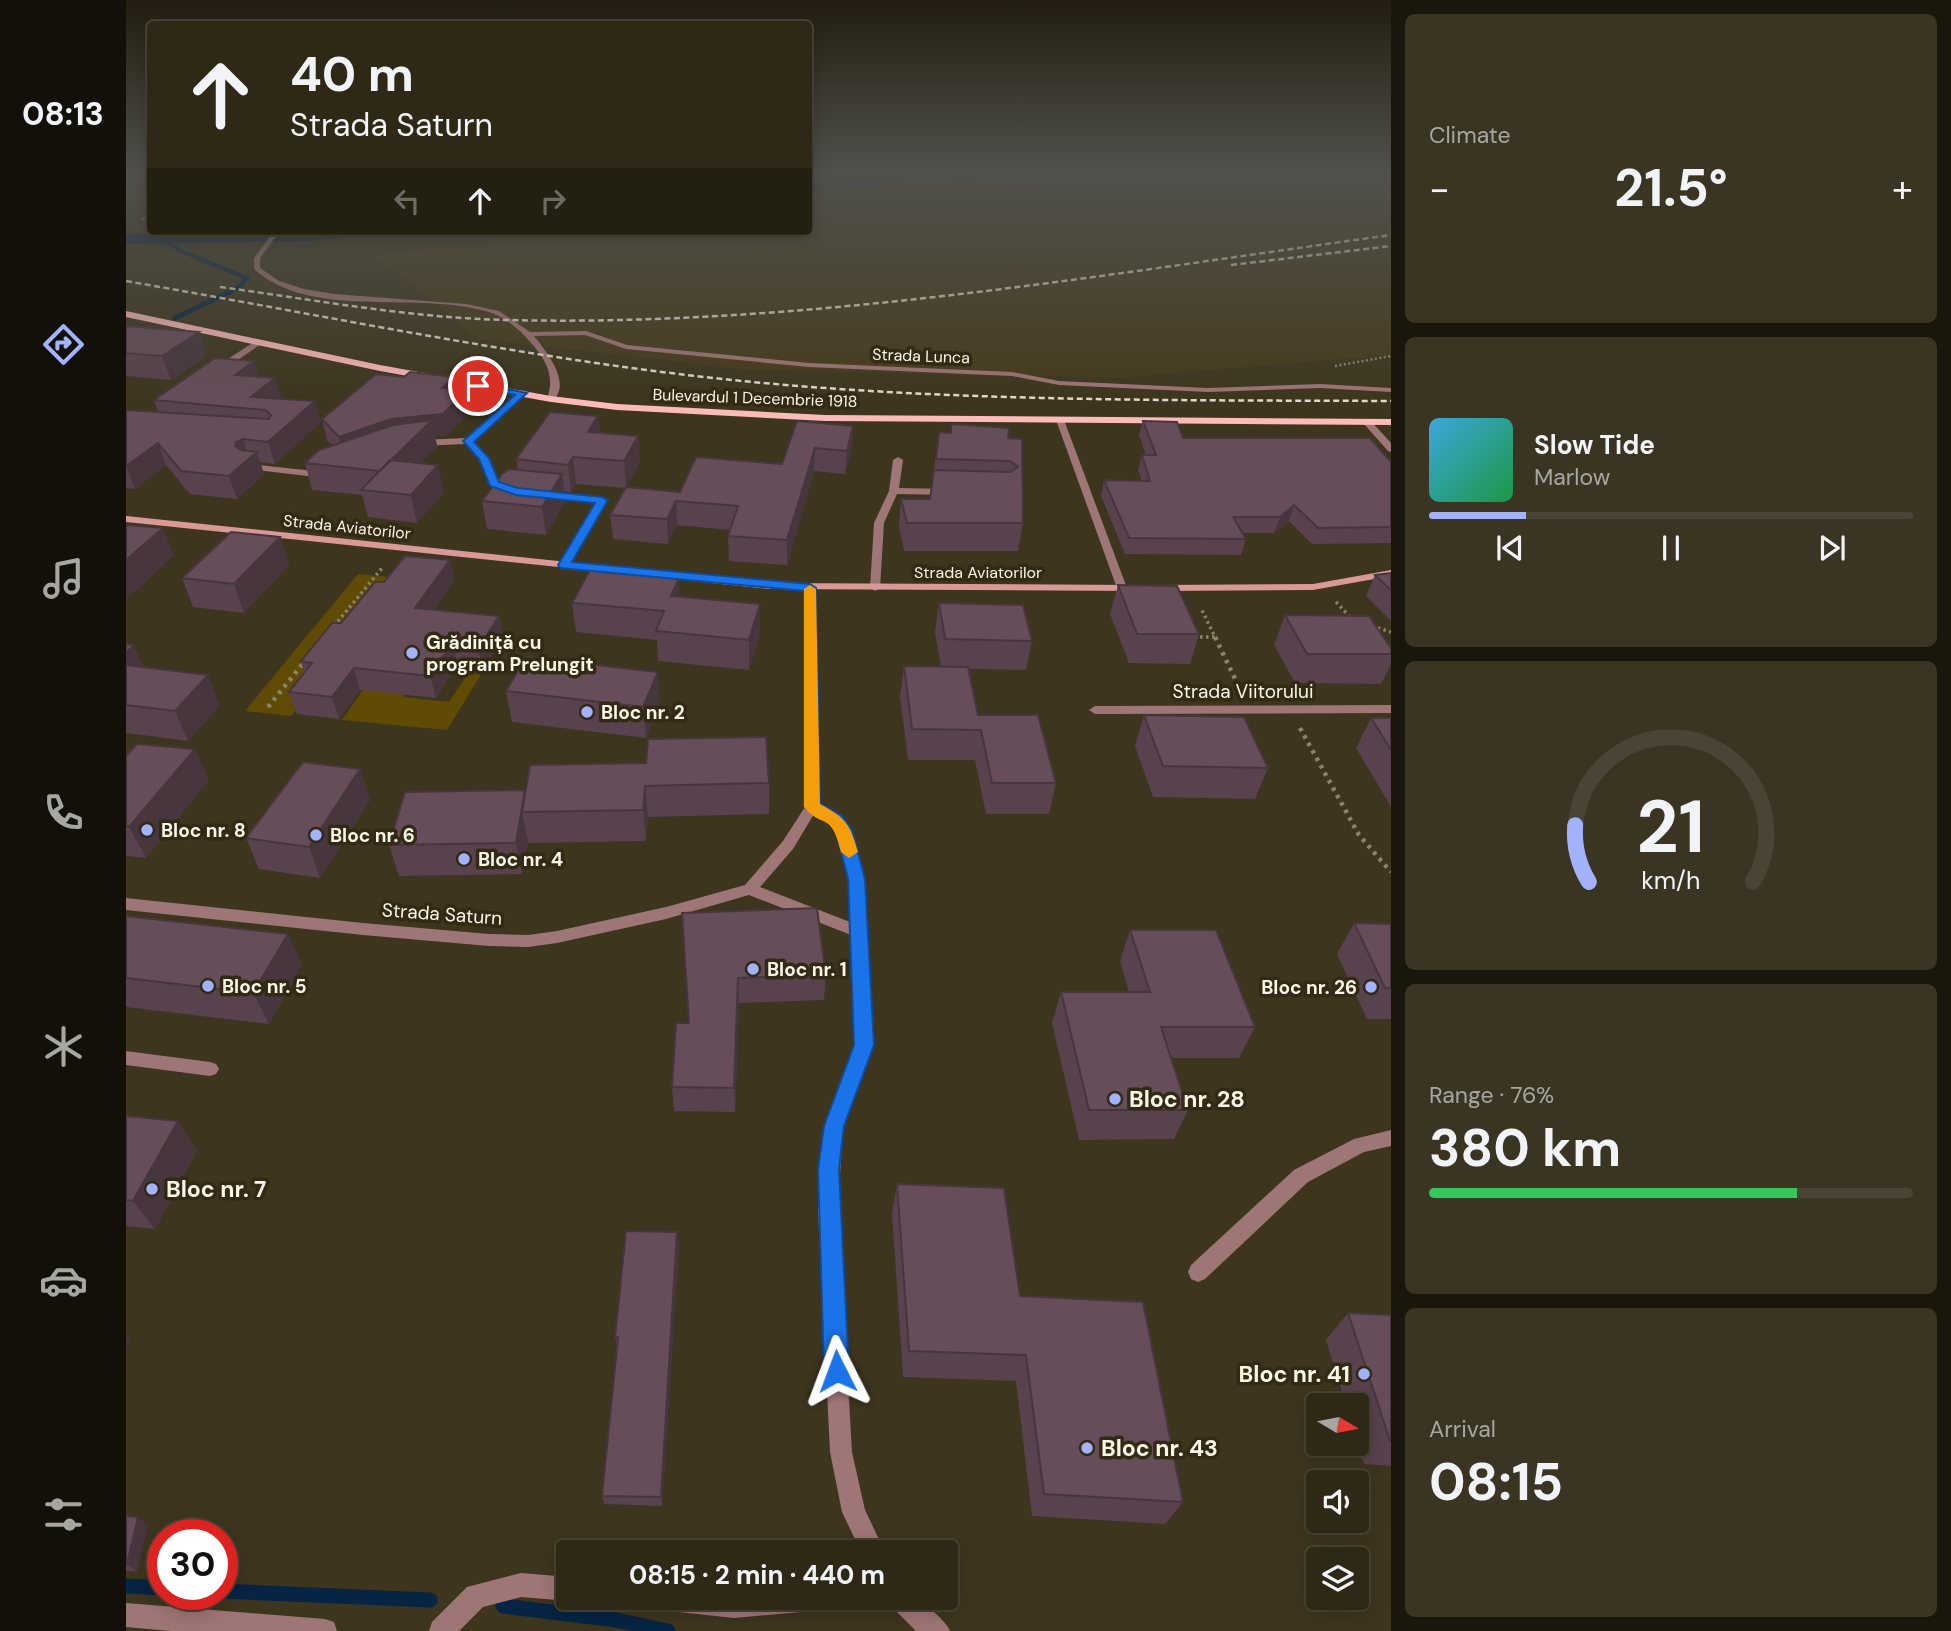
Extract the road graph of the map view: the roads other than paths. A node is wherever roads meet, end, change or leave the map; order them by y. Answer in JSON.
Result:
{"nodes":[{"id":1,"x":262,"y":251,"type":"edge"},
{"id":2,"x":126,"y":314,"type":"edge"},
{"id":3,"x":528,"y":334,"type":"junction"},
{"id":4,"x":260,"y":342,"type":"junction"},
{"id":5,"x":206,"y":378,"type":"edge"},
{"id":6,"x":1391,"y":390,"type":"edge"},
{"id":7,"x":522,"y":393,"type":"junction"},
{"id":8,"x":551,"y":399,"type":"junction"},
{"id":9,"x":1060,"y":420,"type":"junction"},
{"id":10,"x":1367,"y":422,"type":"junction"},
{"id":11,"x":1391,"y":422,"type":"edge"},
{"id":12,"x":468,"y":441,"type":"junction"},
{"id":13,"x":410,"y":444,"type":"edge"},
{"id":14,"x":1391,"y":449,"type":"edge"},
{"id":15,"x":898,"y":460,"type":"dead end"},
{"id":16,"x":250,"y":467,"type":"edge"},
{"id":17,"x":330,"y":467,"type":"edge"},
{"id":18,"x":894,"y":491,"type":"junction"},
{"id":19,"x":964,"y":492,"type":"edge"},
{"id":20,"x":528,"y":493,"type":"edge"},
{"id":21,"x":541,"y":494,"type":"edge"},
{"id":22,"x":126,"y":519,"type":"edge"},
{"id":23,"x":564,"y":565,"type":"junction"},
{"id":24,"x":1391,"y":573,"type":"edge"},
{"id":25,"x":810,"y":588,"type":"junction"},
{"id":26,"x":875,"y":588,"type":"junction"},
{"id":27,"x":1122,"y":588,"type":"junction"},
{"id":28,"x":1391,"y":709,"type":"edge"},
{"id":29,"x":1095,"y":710,"type":"dead end"},
{"id":30,"x":812,"y":807,"type":"junction"},
{"id":31,"x":750,"y":889,"type":"junction"},
{"id":32,"x":126,"y":904,"type":"edge"},
{"id":33,"x":859,"y":932,"type":"junction"},
{"id":34,"x":126,"y":1058,"type":"edge"},
{"id":35,"x":211,"y":1069,"type":"dead end"},
{"id":36,"x":1391,"y":1138,"type":"edge"},
{"id":37,"x":1198,"y":1272,"type":"dead end"},
{"id":38,"x":867,"y":1540,"type":"edge"},
{"id":39,"x":556,"y":1588,"type":"edge"},
{"id":40,"x":913,"y":1610,"type":"edge"},
{"id":41,"x":126,"y":1615,"type":"edge"},
{"id":42,"x":324,"y":1631,"type":"edge"},
{"id":43,"x":441,"y":1631,"type":"edge"},
{"id":44,"x":938,"y":1631,"type":"edge"}],
"edges":[{"from":1,"to":3,"type":"street"},
{"from":2,"to":4,"type":"main road","name":"Bulevardul 1 Decembrie 1918"},
{"from":3,"to":6,"type":"street","name":"Strada Lunca"},
{"from":3,"to":8,"type":"street"},
{"from":4,"to":5,"type":"street"},
{"from":4,"to":7,"type":"main road","name":"Bulevardul 1 Decembrie 1918"},
{"from":7,"to":8,"type":"main road","name":"Bulevardul 1 Decembrie 1918"},
{"from":7,"to":12,"type":"street"},
{"from":8,"to":9,"type":"main road","name":"Bulevardul 1 Decembrie 1918"},
{"from":9,"to":10,"type":"main road","name":"Bulevardul 1 Decembrie 1918"},
{"from":9,"to":27,"type":"street"},
{"from":10,"to":11,"type":"main road","name":"Bulevardul 1 Decembrie 1918"},
{"from":10,"to":14,"type":"street"},
{"from":12,"to":13,"type":"street"},
{"from":12,"to":20,"type":"street"},
{"from":15,"to":18,"type":"street"},
{"from":16,"to":17,"type":"street"},
{"from":18,"to":19,"type":"street"},
{"from":18,"to":26,"type":"street"},
{"from":21,"to":23,"type":"street"},
{"from":22,"to":23,"type":"street","name":"Strada Aviatorilor"},
{"from":23,"to":25,"type":"street","name":"Strada Aviatorilor"},
{"from":24,"to":27,"type":"street","name":"Strada Aviatorilor"},
{"from":25,"to":26,"type":"street","name":"Strada Aviatorilor"},
{"from":25,"to":30,"type":"street"},
{"from":26,"to":27,"type":"street","name":"Strada Aviatorilor"},
{"from":28,"to":29,"type":"street","name":"Strada Viitorului"},
{"from":30,"to":31,"type":"street"},
{"from":30,"to":33,"type":"street"},
{"from":31,"to":32,"type":"street","name":"Strada Saturn"},
{"from":31,"to":33,"type":"street"},
{"from":33,"to":38,"type":"street"},
{"from":34,"to":35,"type":"street"},
{"from":36,"to":37,"type":"street"},
{"from":39,"to":43,"type":"street"},
{"from":40,"to":44,"type":"street"},
{"from":41,"to":42,"type":"street"}]}
